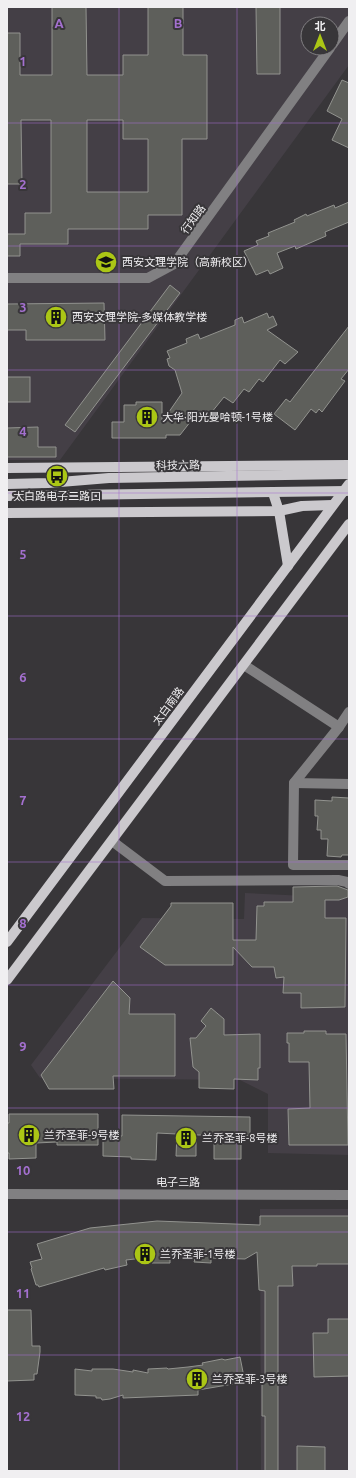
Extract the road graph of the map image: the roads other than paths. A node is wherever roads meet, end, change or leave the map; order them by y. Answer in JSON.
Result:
{"nodes":[{"id":1,"x":349,"y":21,"type":"edge"},
{"id":2,"x":340,"y":34,"type":"edge"},
{"id":3,"x":324,"y":56,"type":"edge"},
{"id":4,"x":7,"y":278,"type":"edge"},
{"id":5,"x":349,"y":465,"type":"edge"},
{"id":6,"x":7,"y":468,"type":"edge"},
{"id":7,"x":349,"y":474,"type":"edge"},
{"id":8,"x":7,"y":484,"type":"edge"},
{"id":9,"x":347,"y":489,"type":"edge"},
{"id":10,"x":273,"y":493,"type":"junction"},
{"id":11,"x":7,"y":496,"type":"edge"},
{"id":12,"x":332,"y":505,"type":"junction"},
{"id":13,"x":279,"y":511,"type":"junction"},
{"id":14,"x":7,"y":513,"type":"edge"},
{"id":15,"x":349,"y":524,"type":"edge"},
{"id":16,"x":288,"y":566,"type":"junction"},
{"id":17,"x":244,"y":665,"type":"junction"},
{"id":18,"x":349,"y":712,"type":"edge"},
{"id":19,"x":339,"y":727,"type":"junction"},
{"id":20,"x":294,"y":783,"type":"junction"},
{"id":21,"x":349,"y":784,"type":"edge"},
{"id":22,"x":112,"y":841,"type":"junction"},
{"id":23,"x":349,"y":865,"type":"edge"},
{"id":24,"x":349,"y":884,"type":"edge"},
{"id":25,"x":7,"y":942,"type":"edge"},
{"id":26,"x":7,"y":980,"type":"edge"},
{"id":27,"x":7,"y":1194,"type":"edge"},
{"id":28,"x":349,"y":1195,"type":"edge"}],
"edges":[{"from":1,"to":2,"type":"street"},
{"from":3,"to":4,"type":"street","name":"行知路"},
{"from":5,"to":6,"type":"main road"},
{"from":7,"to":8,"type":"main road","name":"科技六路"},
{"from":9,"to":10,"type":"main road"},
{"from":9,"to":12,"type":"main road","name":"太白南路"},
{"from":10,"to":11,"type":"main road"},
{"from":10,"to":13,"type":"main road"},
{"from":12,"to":13,"type":"main road"},
{"from":12,"to":16,"type":"main road","name":"太白南路"},
{"from":13,"to":14,"type":"main road"},
{"from":13,"to":16,"type":"main road"},
{"from":15,"to":17,"type":"main road"},
{"from":16,"to":25,"type":"main road","name":"太白南路"},
{"from":17,"to":19,"type":"street"},
{"from":17,"to":22,"type":"main road"},
{"from":18,"to":19,"type":"street"},
{"from":19,"to":20,"type":"street"},
{"from":20,"to":21,"type":"street"},
{"from":20,"to":23,"type":"street"},
{"from":22,"to":24,"type":"street"},
{"from":22,"to":26,"type":"main road"},
{"from":27,"to":28,"type":"street","name":"电子三路"}]}
